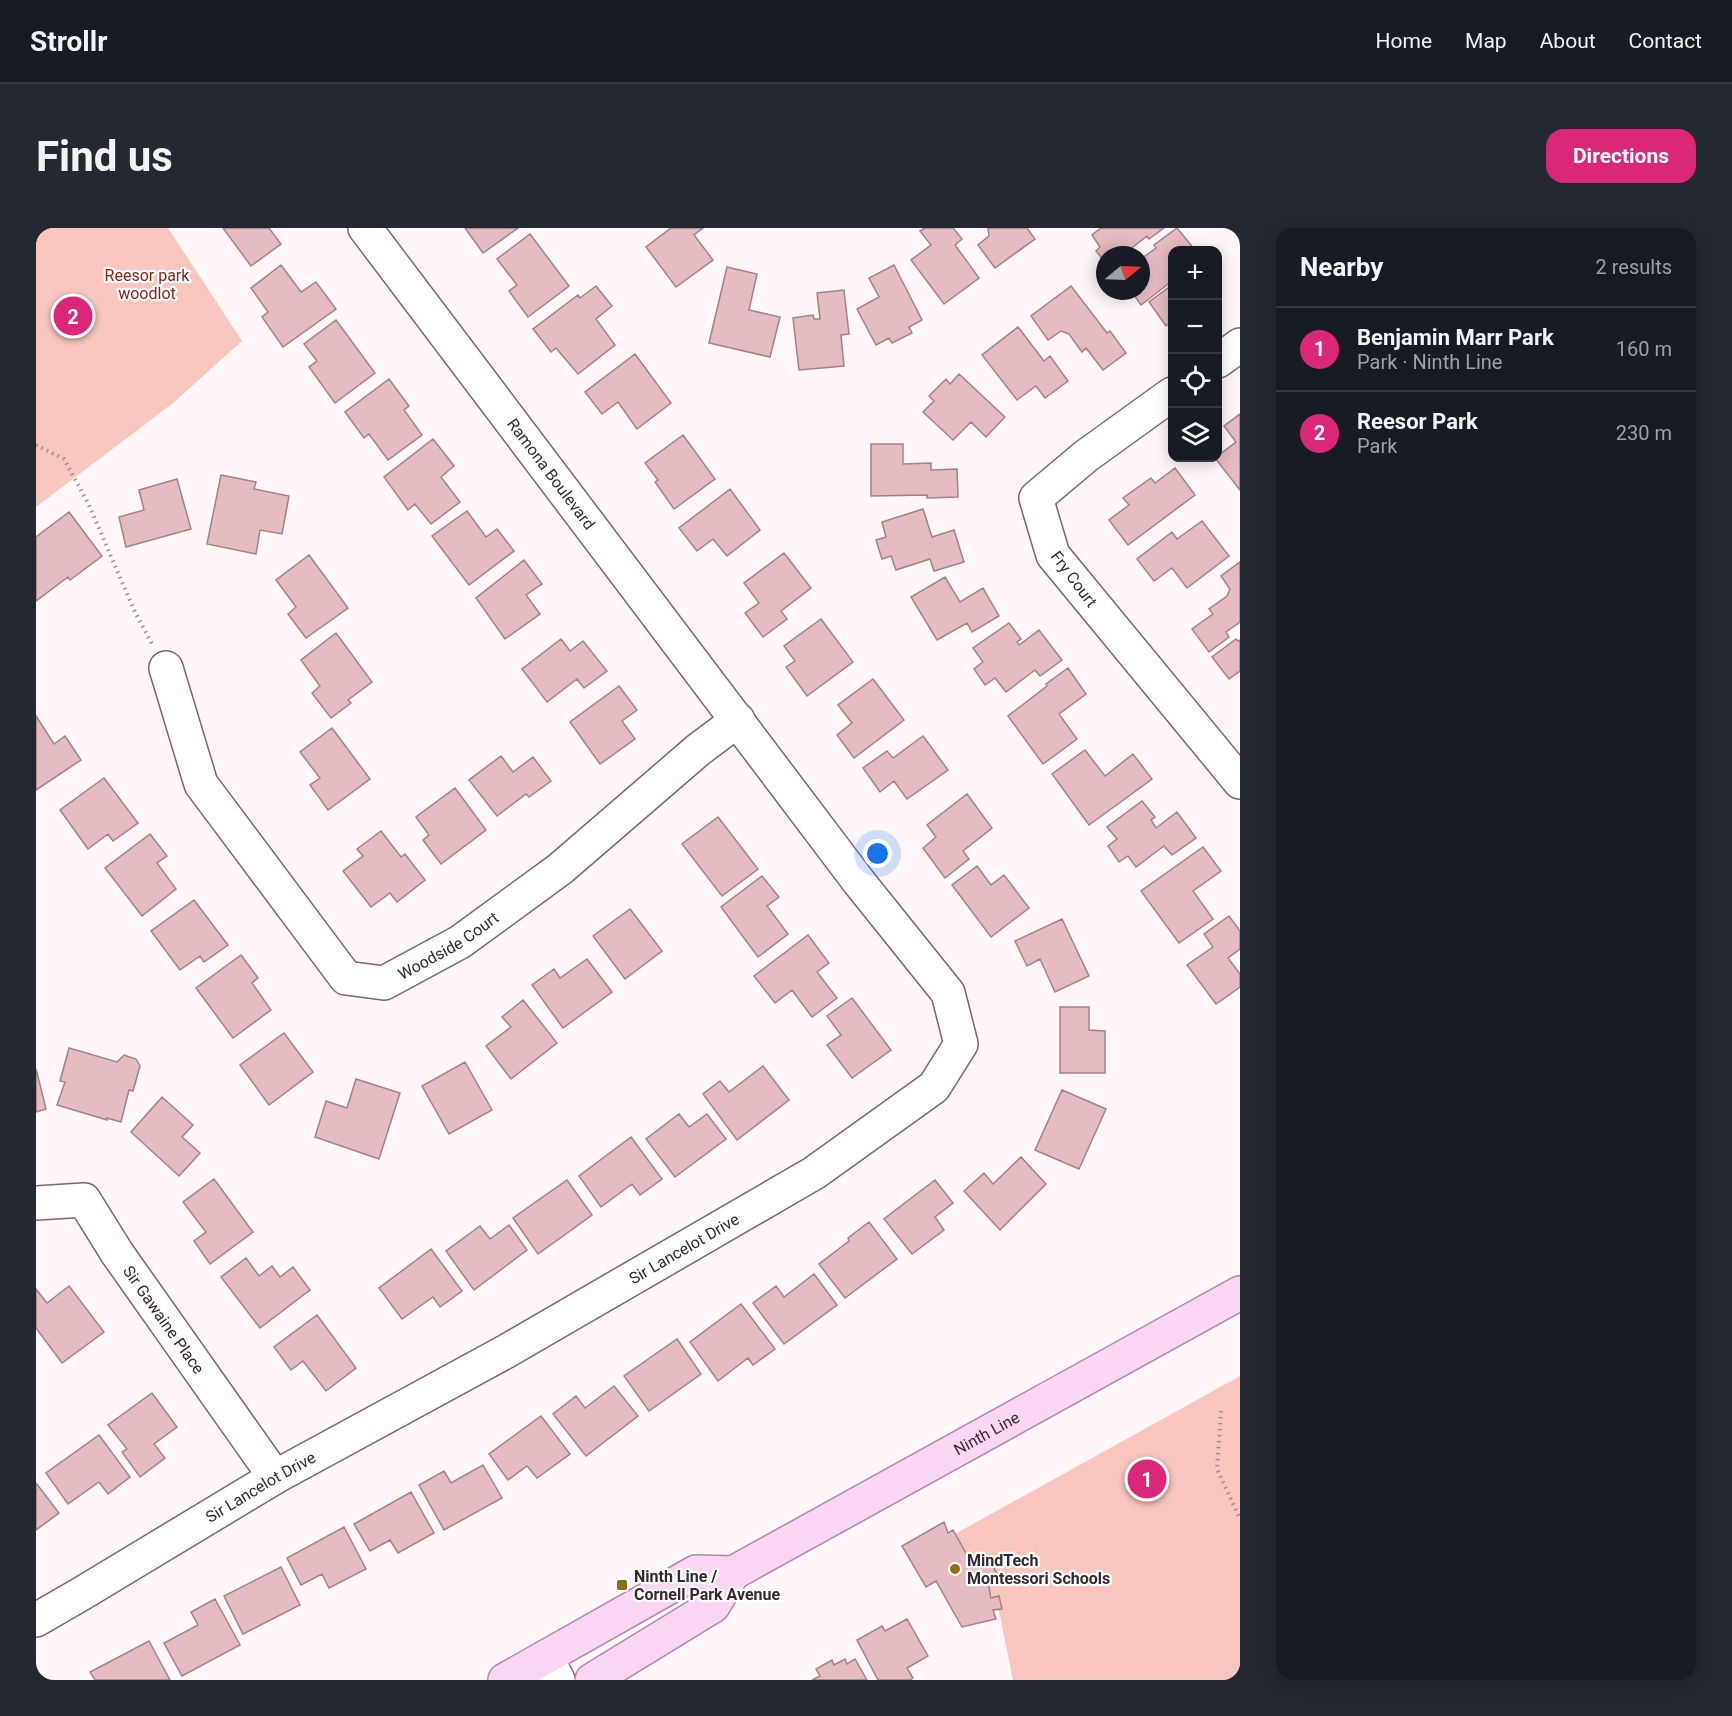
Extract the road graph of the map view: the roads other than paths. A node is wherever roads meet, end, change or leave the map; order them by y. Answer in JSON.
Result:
{"nodes":[{"id":1,"x":365,"y":228,"type":"edge"},
{"id":2,"x":1240,"y":345,"type":"edge"},
{"id":3,"x":1222,"y":358,"type":"edge"},
{"id":4,"x":1168,"y":398,"type":"edge"},
{"id":5,"x":166,"y":668,"type":"road end"},
{"id":6,"x":738,"y":720,"type":"junction"},
{"id":7,"x":1240,"y":782,"type":"edge"},
{"id":8,"x":36,"y":1203,"type":"edge"},
{"id":9,"x":1240,"y":1293,"type":"edge"},
{"id":10,"x":275,"y":1477,"type":"junction"},
{"id":11,"x":733,"y":1573,"type":"junction"},
{"id":12,"x":36,"y":1620,"type":"edge"},
{"id":13,"x":552,"y":1669,"type":"edge"},
{"id":14,"x":507,"y":1679,"type":"edge"},
{"id":15,"x":592,"y":1680,"type":"edge"}],
"edges":[{"from":1,"to":6,"type":"street","name":"Ramona Boulevard"},
{"from":2,"to":3,"type":"street"},
{"from":4,"to":7,"type":"street","name":"Fry Court"},
{"from":5,"to":6,"type":"street","name":"Woodside Court"},
{"from":6,"to":10,"type":"street","name":"Sir Lancelot Drive"},
{"from":8,"to":10,"type":"street","name":"Sir Gawaine Place"},
{"from":9,"to":11,"type":"main road","name":"Ninth Line"},
{"from":10,"to":12,"type":"street","name":"Sir Lancelot Drive"},
{"from":11,"to":13,"type":"main road"},
{"from":11,"to":15,"type":"main road","name":"Ninth Line"},
{"from":13,"to":14,"type":"main road"}]}
